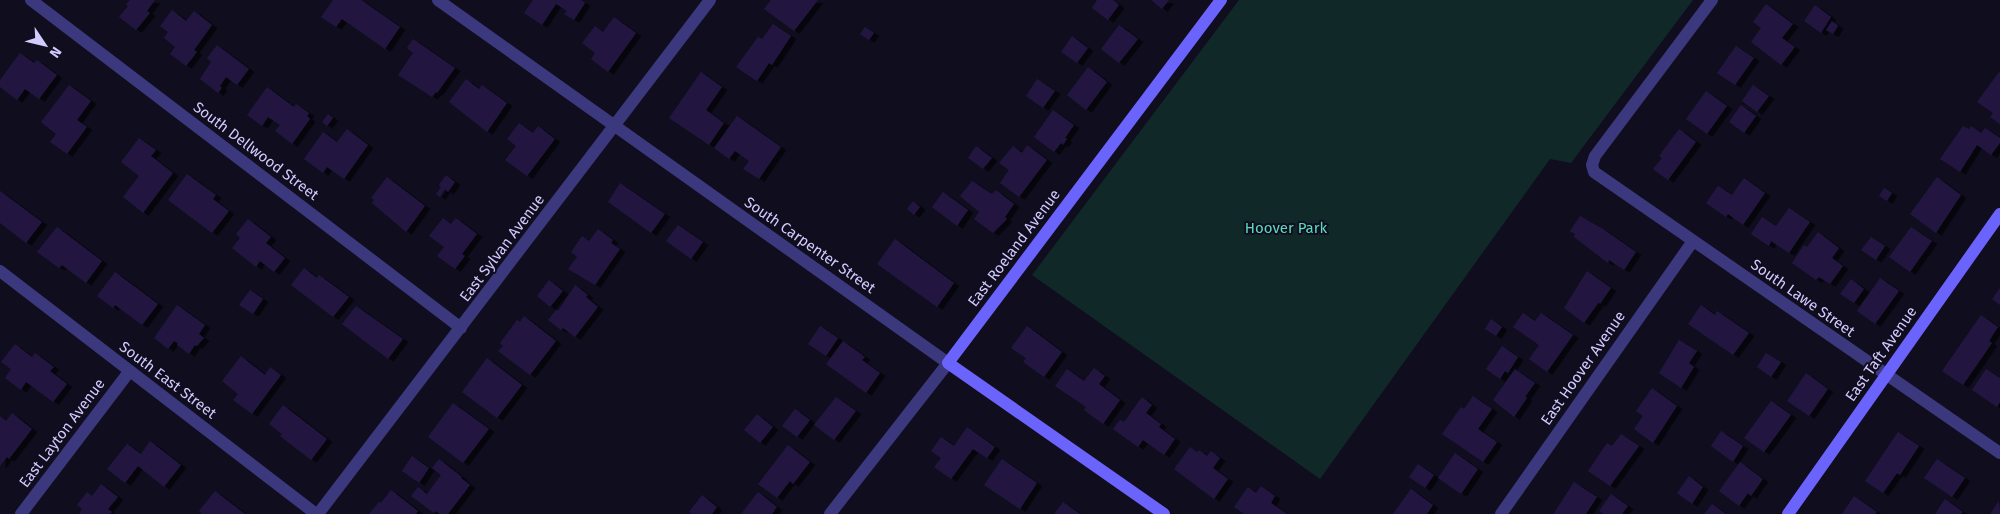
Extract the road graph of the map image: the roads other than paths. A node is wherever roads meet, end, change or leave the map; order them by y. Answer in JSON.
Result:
{"nodes":[{"id":1,"x":31,"y":0,"type":"edge"},
{"id":2,"x":438,"y":0,"type":"edge"},
{"id":3,"x":710,"y":0,"type":"edge"},
{"id":4,"x":1221,"y":0,"type":"edge"},
{"id":5,"x":1712,"y":0,"type":"edge"},
{"id":6,"x":616,"y":125,"type":"junction"},
{"id":7,"x":2000,"y":214,"type":"edge"},
{"id":8,"x":1693,"y":241,"type":"junction"},
{"id":9,"x":0,"y":271,"type":"edge"},
{"id":10,"x":460,"y":328,"type":"junction"},
{"id":11,"x":948,"y":364,"type":"junction"},
{"id":12,"x":129,"y":372,"type":"junction"},
{"id":13,"x":1886,"y":374,"type":"junction"},
{"id":14,"x":2000,"y":453,"type":"edge"},
{"id":15,"x":21,"y":514,"type":"edge"},
{"id":16,"x":317,"y":514,"type":"edge"},
{"id":17,"x":830,"y":514,"type":"edge"},
{"id":18,"x":1164,"y":514,"type":"edge"},
{"id":19,"x":1501,"y":514,"type":"edge"},
{"id":20,"x":1788,"y":514,"type":"edge"}],
"edges":[{"from":1,"to":10,"type":"street","name":"South Dellwood Street"},
{"from":2,"to":6,"type":"street","name":"South Carpenter Street"},
{"from":3,"to":6,"type":"street","name":"East Sylvan Avenue"},
{"from":4,"to":11,"type":"street","name":"East Roeland Avenue"},
{"from":5,"to":8,"type":"street","name":"South Lawe Street"},
{"from":6,"to":10,"type":"street","name":"East Sylvan Avenue"},
{"from":6,"to":11,"type":"street","name":"South Carpenter Street"},
{"from":7,"to":13,"type":"street","name":"East Taft Avenue"},
{"from":8,"to":13,"type":"street","name":"South Lawe Street"},
{"from":8,"to":19,"type":"street","name":"East Hoover Avenue"},
{"from":9,"to":12,"type":"street","name":"South East Street"},
{"from":10,"to":16,"type":"street","name":"East Sylvan Avenue"},
{"from":11,"to":17,"type":"street","name":"East Roeland Avenue"},
{"from":11,"to":18,"type":"street","name":"South Carpenter Street"},
{"from":12,"to":15,"type":"street","name":"East Layton Avenue"},
{"from":12,"to":16,"type":"street","name":"South East Street"},
{"from":13,"to":14,"type":"street","name":"South Lawe Street"},
{"from":13,"to":20,"type":"street","name":"East Taft Avenue"}]}
